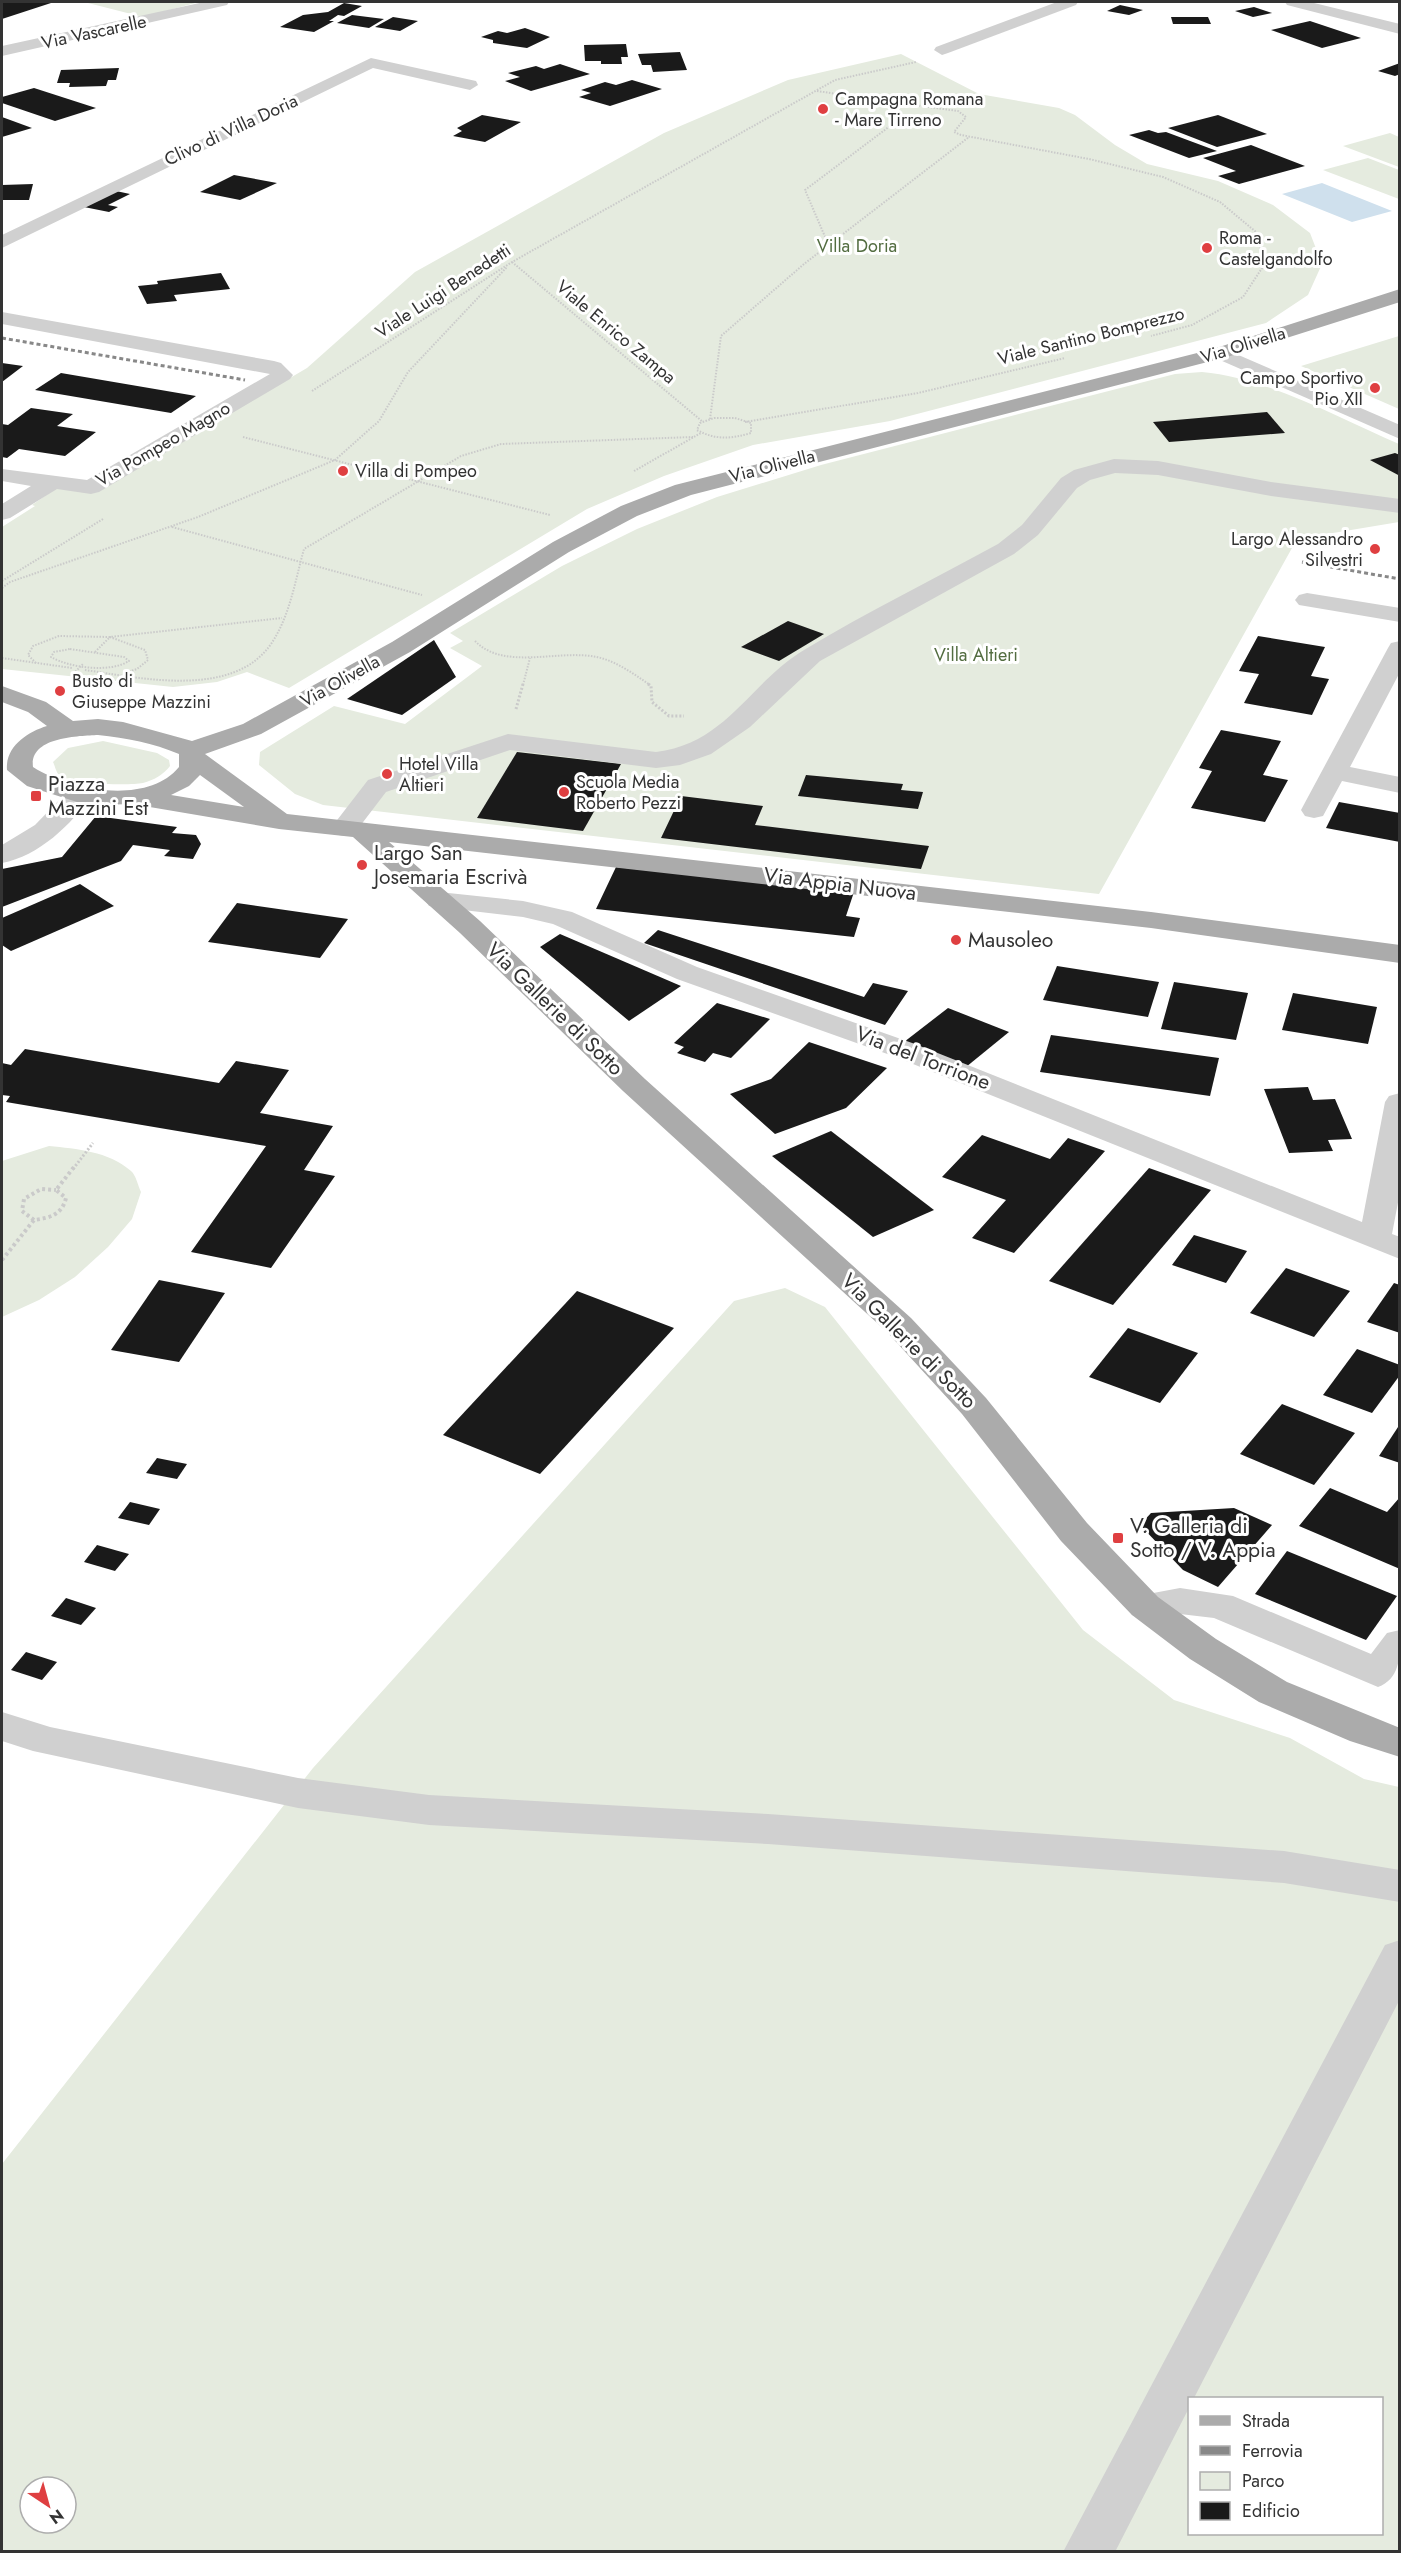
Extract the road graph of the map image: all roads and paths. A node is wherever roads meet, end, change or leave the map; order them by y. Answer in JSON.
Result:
{"nodes":[{"id":1,"x":221,"y":2,"type":"edge"},
{"id":2,"x":1070,"y":2,"type":"edge"},
{"id":3,"x":1293,"y":2,"type":"edge"},
{"id":4,"x":1400,"y":29,"type":"edge"},
{"id":5,"x":942,"y":50,"type":"dead end"},
{"id":6,"x":2,"y":51,"type":"edge"},
{"id":7,"x":916,"y":62,"type":"dead end"},
{"id":8,"x":470,"y":85,"type":"dead end"},
{"id":9,"x":816,"y":91,"type":"junction"},
{"id":10,"x":892,"y":102,"type":"junction"},
{"id":11,"x":970,"y":137,"type":"junction"},
{"id":12,"x":2,"y":242,"type":"edge"},
{"id":13,"x":829,"y":246,"type":"junction"},
{"id":14,"x":512,"y":262,"type":"junction"},
{"id":15,"x":1400,"y":295,"type":"edge"},
{"id":16,"x":2,"y":318,"type":"edge"},
{"id":17,"x":1149,"y":336,"type":"dead end"},
{"id":18,"x":1220,"y":353,"type":"junction"},
{"id":19,"x":1073,"y":356,"type":"dead end"},
{"id":20,"x":311,"y":392,"type":"dead end"},
{"id":21,"x":710,"y":419,"type":"junction"},
{"id":22,"x":703,"y":422,"type":"junction"},
{"id":23,"x":745,"y":422,"type":"junction"},
{"id":24,"x":250,"y":430,"type":"dead end"},
{"id":25,"x":1400,"y":433,"type":"edge"},
{"id":26,"x":693,"y":437,"type":"dead end"},
{"id":27,"x":335,"y":460,"type":"junction"},
{"id":28,"x":2,"y":475,"type":"edge"},
{"id":29,"x":53,"y":482,"type":"junction"},
{"id":30,"x":420,"y":482,"type":"junction"},
{"id":31,"x":1400,"y":506,"type":"edge"},
{"id":32,"x":2,"y":513,"type":"edge"},
{"id":33,"x":111,"y":514,"type":"dead end"},
{"id":34,"x":556,"y":517,"type":"dead end"},
{"id":35,"x":171,"y":526,"type":"junction"},
{"id":36,"x":300,"y":562,"type":"junction"},
{"id":37,"x":2,"y":581,"type":"edge"},
{"id":38,"x":2,"y":588,"type":"edge"},
{"id":39,"x":422,"y":595,"type":"dead end"},
{"id":40,"x":1307,"y":600,"type":"dead end"},
{"id":41,"x":1400,"y":615,"type":"edge"},
{"id":42,"x":283,"y":618,"type":"junction"},
{"id":43,"x":446,"y":618,"type":"junction"},
{"id":44,"x":110,"y":637,"type":"junction"},
{"id":45,"x":1400,"y":648,"type":"edge"},
{"id":46,"x":94,"y":653,"type":"junction"},
{"id":47,"x":2,"y":658,"type":"edge"},
{"id":48,"x":530,"y":658,"type":"junction"},
{"id":49,"x":36,"y":663,"type":"junction"},
{"id":50,"x":83,"y":664,"type":"junction"},
{"id":51,"x":72,"y":668,"type":"dead end"},
{"id":52,"x":85,"y":670,"type":"dead end"},
{"id":53,"x":117,"y":674,"type":"junction"},
{"id":54,"x":72,"y":675,"type":"dead end"},
{"id":55,"x":2,"y":693,"type":"edge"},
{"id":56,"x":690,"y":716,"type":"dead end"},
{"id":57,"x":67,"y":729,"type":"junction"},
{"id":58,"x":508,"y":742,"type":"junction"},
{"id":59,"x":193,"y":754,"type":"junction"},
{"id":60,"x":11,"y":769,"type":"edge"},
{"id":61,"x":1335,"y":772,"type":"junction"},
{"id":62,"x":1400,"y":785,"type":"edge"},
{"id":63,"x":79,"y":795,"type":"junction"},
{"id":64,"x":138,"y":798,"type":"junction"},
{"id":65,"x":1314,"y":810,"type":"dead end"},
{"id":66,"x":279,"y":821,"type":"junction"},
{"id":67,"x":352,"y":828,"type":"junction"},
{"id":68,"x":2,"y":855,"type":"edge"},
{"id":69,"x":438,"y":900,"type":"junction"},
{"id":70,"x":1400,"y":954,"type":"edge"},
{"id":71,"x":1400,"y":1102,"type":"edge"},
{"id":72,"x":93,"y":1143,"type":"dead end"},
{"id":73,"x":56,"y":1190,"type":"junction"},
{"id":74,"x":34,"y":1220,"type":"junction"},
{"id":75,"x":1387,"y":1244,"type":"edge"},
{"id":76,"x":2,"y":1260,"type":"edge"},
{"id":77,"x":1145,"y":1606,"type":"junction"},
{"id":78,"x":1400,"y":1643,"type":"edge"},
{"id":79,"x":2,"y":1726,"type":"edge"},
{"id":80,"x":1400,"y":1743,"type":"edge"},
{"id":81,"x":1400,"y":1886,"type":"edge"},
{"id":82,"x":1400,"y":1957,"type":"edge"},
{"id":83,"x":1088,"y":2552,"type":"edge"}],
"edges":[{"from":1,"to":6,"type":"street","name":"Via Vascarelle"},
{"from":2,"to":5,"type":"street"},
{"from":3,"to":4,"type":"street"},
{"from":7,"to":9,"type":"path","name":"Viale Luigi Benedetti"},
{"from":8,"to":12,"type":"street","name":"Clivo di Villa Doria"},
{"from":9,"to":10,"type":"path"},
{"from":9,"to":14,"type":"path","name":"Viale Luigi Benedetti"},
{"from":10,"to":11,"type":"path"},
{"from":10,"to":13,"type":"path"},
{"from":11,"to":13,"type":"path"},
{"from":11,"to":17,"type":"path","name":"Viale Santino Bomprezzo"},
{"from":13,"to":21,"type":"path"},
{"from":14,"to":20,"type":"path","name":"Viale Luigi Benedetti"},
{"from":14,"to":22,"type":"path","name":"Viale Enrico Zampa"},
{"from":14,"to":27,"type":"path"},
{"from":15,"to":18,"type":"main road","name":"Via Olivella"},
{"from":16,"to":29,"type":"street","name":"Via Pompeo Magno"},
{"from":18,"to":25,"type":"street"},
{"from":18,"to":43,"type":"main road","name":"Via Olivella"},
{"from":19,"to":23,"type":"path","name":"Viale Santino Bomprezzo"},
{"from":21,"to":22,"type":"path"},
{"from":21,"to":23,"type":"path","name":"Viale Santino Bomprezzo"},
{"from":22,"to":23,"type":"path","name":"Viale Enrico Zampa"},
{"from":24,"to":27,"type":"path"},
{"from":26,"to":30,"type":"path"},
{"from":27,"to":30,"type":"path"},
{"from":27,"to":35,"type":"path"},
{"from":28,"to":29,"type":"street","name":"Via Pompeo Magno"},
{"from":29,"to":32,"type":"street"},
{"from":30,"to":34,"type":"path"},
{"from":30,"to":36,"type":"path"},
{"from":31,"to":58,"type":"street"},
{"from":33,"to":37,"type":"path"},
{"from":35,"to":36,"type":"path"},
{"from":35,"to":38,"type":"path"},
{"from":36,"to":39,"type":"path"},
{"from":36,"to":42,"type":"path"},
{"from":40,"to":41,"type":"street"},
{"from":42,"to":44,"type":"path"},
{"from":42,"to":53,"type":"path"},
{"from":43,"to":48,"type":"path"},
{"from":43,"to":59,"type":"main road","name":"Via Olivella"},
{"from":44,"to":46,"type":"path"},
{"from":44,"to":49,"type":"path"},
{"from":44,"to":53,"type":"path"},
{"from":45,"to":61,"type":"street"},
{"from":46,"to":50,"type":"path"},
{"from":46,"to":50,"type":"path"},
{"from":47,"to":49,"type":"path"},
{"from":48,"to":56,"type":"path"},
{"from":48,"to":58,"type":"path"},
{"from":49,"to":51,"type":"path"},
{"from":50,"to":54,"type":"path"},
{"from":52,"to":53,"type":"path"},
{"from":55,"to":57,"type":"main road"},
{"from":57,"to":59,"type":"main road"},
{"from":57,"to":60,"type":"main road"},
{"from":58,"to":67,"type":"street"},
{"from":59,"to":64,"type":"main road"},
{"from":59,"to":66,"type":"main road"},
{"from":60,"to":63,"type":"main road","name":"Via Appia Nuova"},
{"from":61,"to":62,"type":"street"},
{"from":61,"to":65,"type":"street"},
{"from":63,"to":64,"type":"main road","name":"Via Appia Nuova"},
{"from":63,"to":68,"type":"street"},
{"from":64,"to":66,"type":"main road","name":"Via Appia Nuova"},
{"from":66,"to":67,"type":"main road","name":"Via Appia Nuova"},
{"from":67,"to":69,"type":"main road"},
{"from":67,"to":70,"type":"main road","name":"Via Appia Nuova"},
{"from":69,"to":75,"type":"street","name":"Via del Torrione"},
{"from":69,"to":77,"type":"main road","name":"Via Gallerie di Sotto"},
{"from":71,"to":75,"type":"street"},
{"from":72,"to":73,"type":"path"},
{"from":73,"to":74,"type":"path"},
{"from":73,"to":74,"type":"path"},
{"from":74,"to":76,"type":"path"},
{"from":77,"to":78,"type":"street"},
{"from":77,"to":80,"type":"main road","name":"Via Gallerie di Sotto"},
{"from":79,"to":81,"type":"street"},
{"from":82,"to":83,"type":"street"}]}
